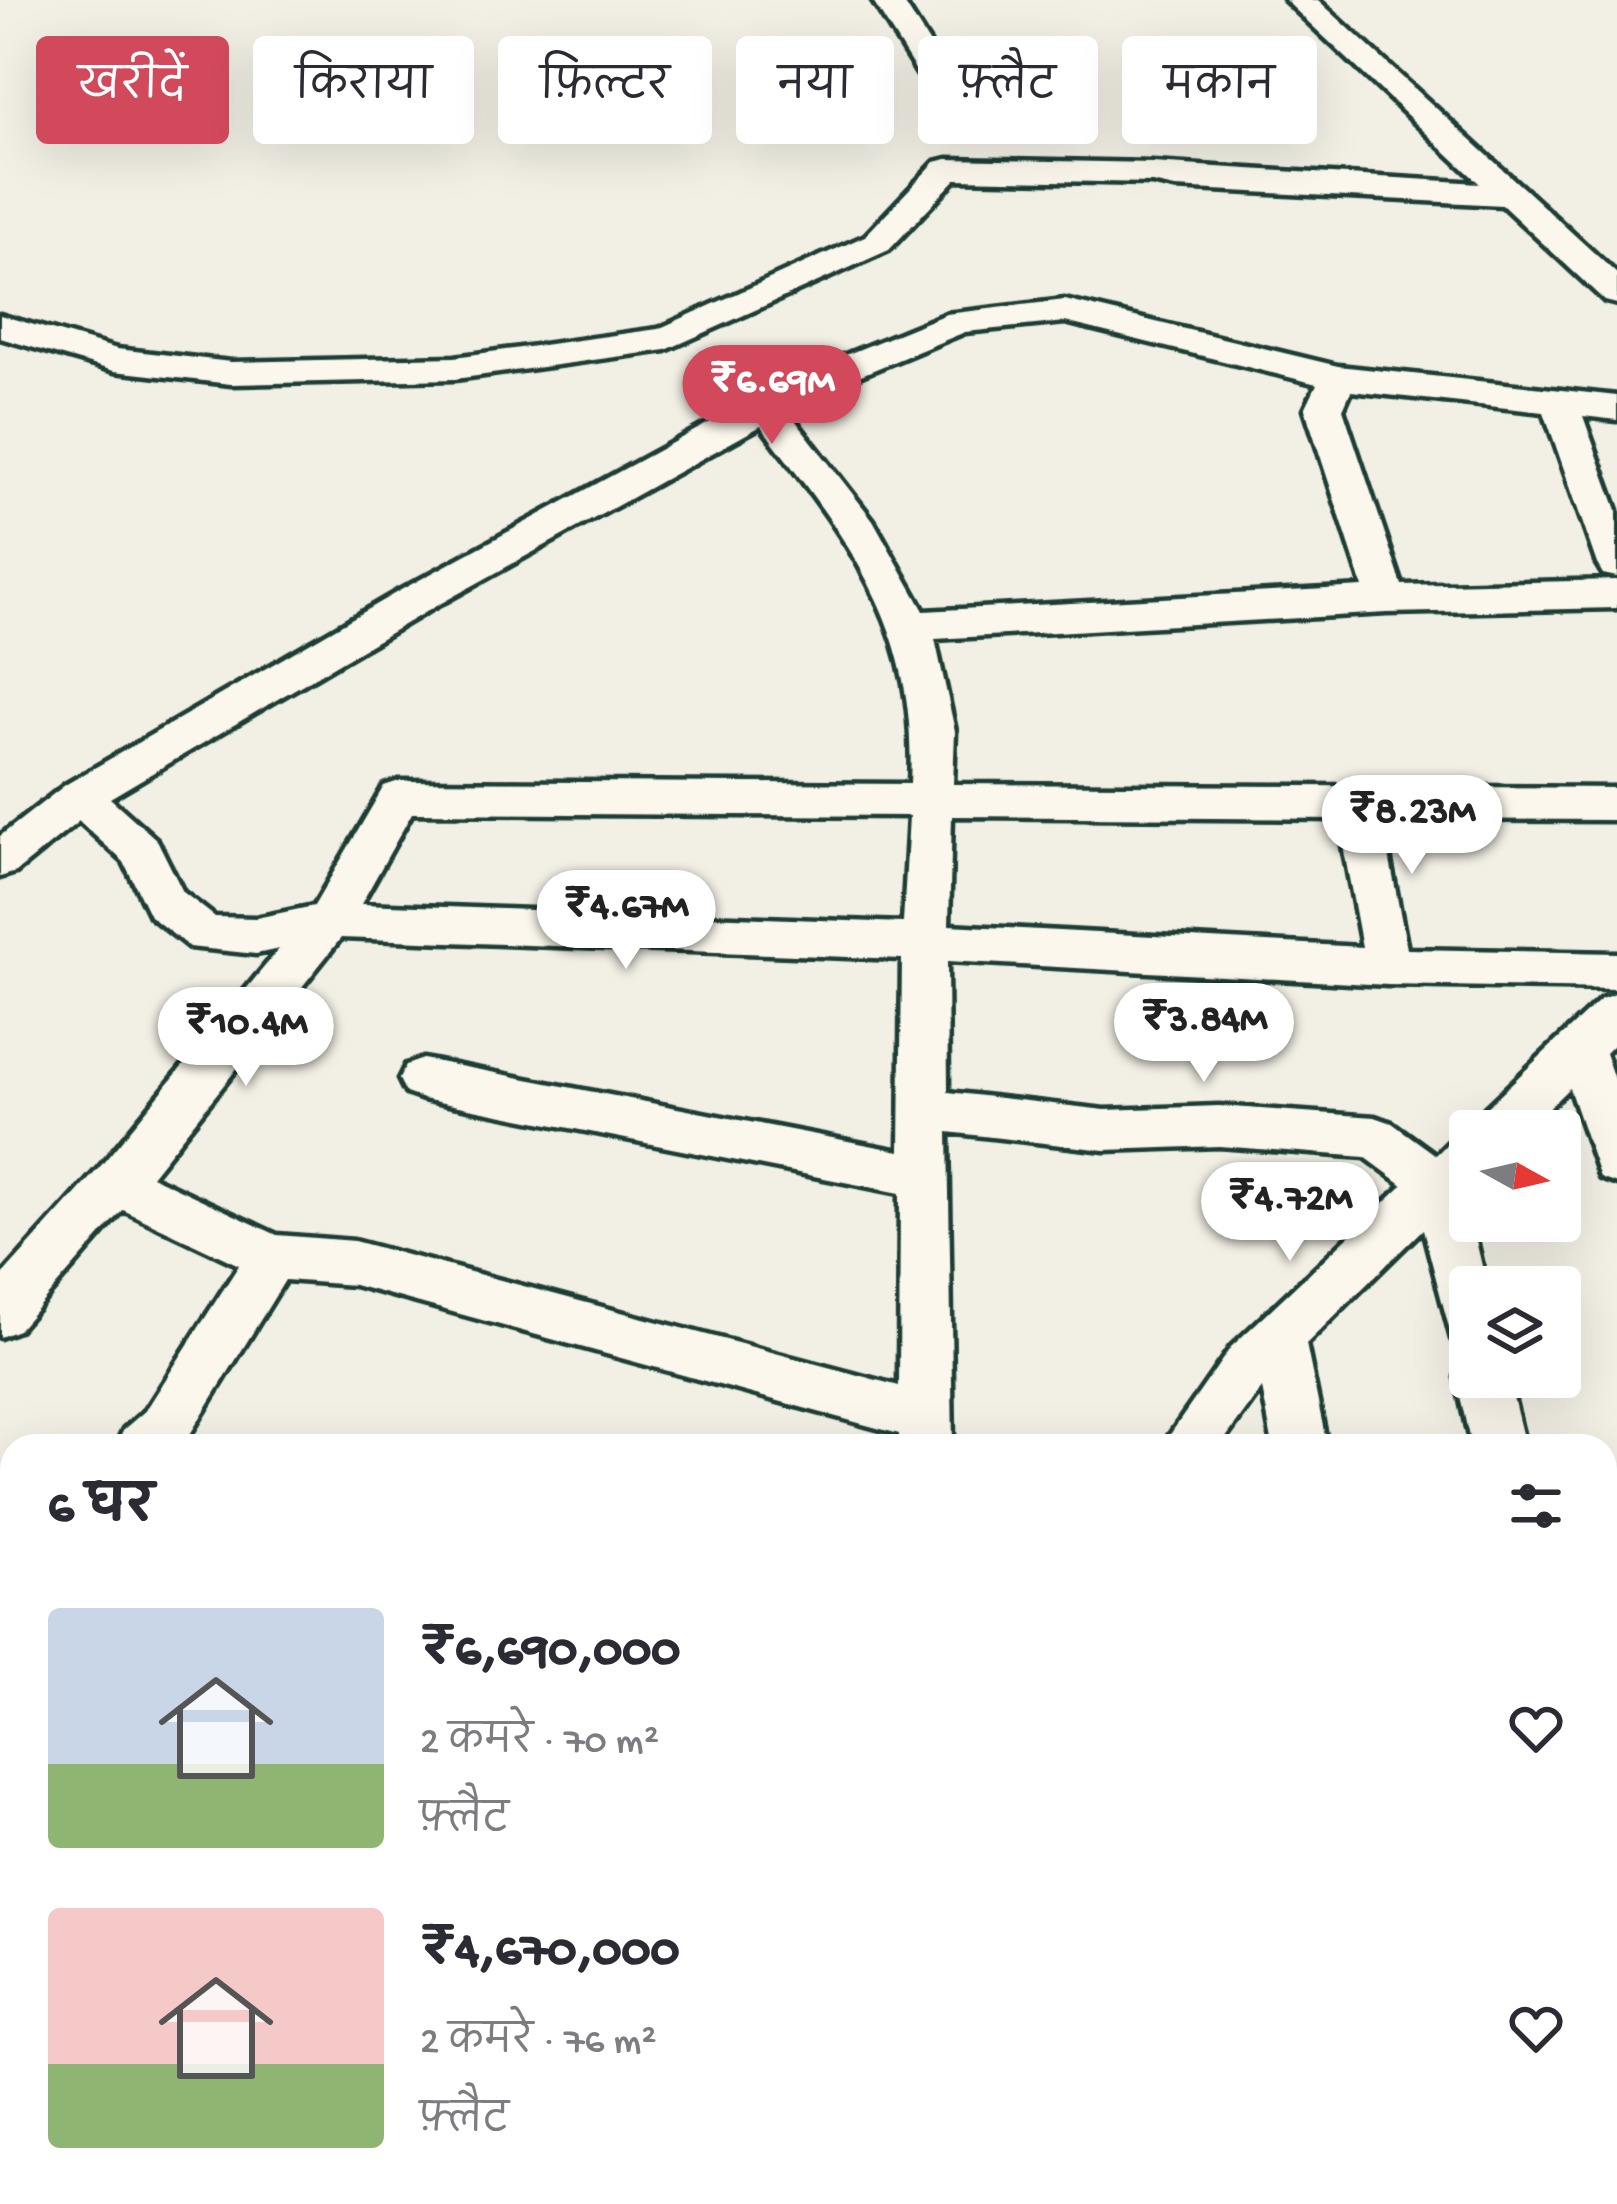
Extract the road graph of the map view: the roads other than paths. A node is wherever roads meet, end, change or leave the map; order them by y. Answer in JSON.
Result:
{"nodes":[{"id":1,"x":886,"y":0,"type":"edge"},
{"id":2,"x":1300,"y":0,"type":"edge"},
{"id":3,"x":918,"y":51,"type":"edge"},
{"id":4,"x":1513,"y":195,"type":"junction"},
{"id":5,"x":1617,"y":293,"type":"edge"},
{"id":6,"x":0,"y":326,"type":"edge"},
{"id":7,"x":1338,"y":378,"type":"junction"},
{"id":8,"x":1559,"y":402,"type":"junction"},
{"id":9,"x":766,"y":407,"type":"junction"},
{"id":10,"x":1617,"y":409,"type":"edge"},
{"id":11,"x":1617,"y":564,"type":"edge"},
{"id":12,"x":1617,"y":594,"type":"edge"},
{"id":13,"x":1387,"y":599,"type":"junction"},
{"id":14,"x":913,"y":626,"type":"junction"},
{"id":15,"x":80,"y":796,"type":"junction"},
{"id":16,"x":931,"y":800,"type":"junction"},
{"id":17,"x":1357,"y":803,"type":"junction"},
{"id":18,"x":1617,"y":805,"type":"edge"},
{"id":19,"x":0,"y":860,"type":"edge"},
{"id":20,"x":329,"y":920,"type":"junction"},
{"id":21,"x":926,"y":942,"type":"junction"},
{"id":22,"x":1388,"y":967,"type":"junction"},
{"id":23,"x":1617,"y":971,"type":"edge"},
{"id":24,"x":1617,"y":1012,"type":"edge"},
{"id":25,"x":1580,"y":1047,"type":"junction"},
{"id":26,"x":423,"y":1079,"type":"dead end"},
{"id":27,"x":924,"y":1109,"type":"junction"},
{"id":28,"x":1515,"y":1110,"type":"edge"},
{"id":29,"x":1617,"y":1163,"type":"edge"},
{"id":30,"x":1449,"y":1166,"type":"edge"},
{"id":31,"x":1449,"y":1173,"type":"edge"},
{"id":32,"x":924,"y":1177,"type":"junction"},
{"id":33,"x":116,"y":1184,"type":"junction"},
{"id":34,"x":272,"y":1257,"type":"junction"},
{"id":35,"x":0,"y":1314,"type":"edge"},
{"id":36,"x":1278,"y":1335,"type":"junction"},
{"id":37,"x":1488,"y":1398,"type":"edge"},
{"id":38,"x":926,"y":1431,"type":"edge"},
{"id":39,"x":156,"y":1434,"type":"edge"},
{"id":40,"x":1198,"y":1434,"type":"edge"},
{"id":41,"x":1298,"y":1434,"type":"edge"},
{"id":42,"x":1495,"y":1434,"type":"edge"}],
"edges":[{"from":1,"to":3,"type":"street"},
{"from":2,"to":4,"type":"street"},
{"from":4,"to":5,"type":"street"},
{"from":4,"to":6,"type":"street"},
{"from":7,"to":8,"type":"street"},
{"from":7,"to":9,"type":"street"},
{"from":7,"to":13,"type":"street"},
{"from":8,"to":10,"type":"street"},
{"from":8,"to":11,"type":"street"},
{"from":9,"to":14,"type":"street"},
{"from":9,"to":15,"type":"street"},
{"from":12,"to":13,"type":"street"},
{"from":13,"to":14,"type":"street"},
{"from":14,"to":16,"type":"street"},
{"from":15,"to":19,"type":"street"},
{"from":15,"to":20,"type":"street"},
{"from":16,"to":17,"type":"street"},
{"from":16,"to":20,"type":"street"},
{"from":16,"to":21,"type":"street"},
{"from":17,"to":18,"type":"street"},
{"from":17,"to":22,"type":"street"},
{"from":20,"to":21,"type":"street"},
{"from":20,"to":33,"type":"street"},
{"from":21,"to":22,"type":"street"},
{"from":21,"to":27,"type":"street"},
{"from":22,"to":23,"type":"street"},
{"from":24,"to":25,"type":"street"},
{"from":25,"to":28,"type":"street"},
{"from":25,"to":29,"type":"street"},
{"from":26,"to":32,"type":"street"},
{"from":27,"to":30,"type":"street"},
{"from":27,"to":32,"type":"street"},
{"from":31,"to":36,"type":"street"},
{"from":32,"to":38,"type":"street"},
{"from":33,"to":34,"type":"street"},
{"from":33,"to":35,"type":"street"},
{"from":34,"to":38,"type":"street"},
{"from":34,"to":39,"type":"street"},
{"from":36,"to":40,"type":"street"},
{"from":36,"to":41,"type":"street"},
{"from":37,"to":42,"type":"street"}]}
